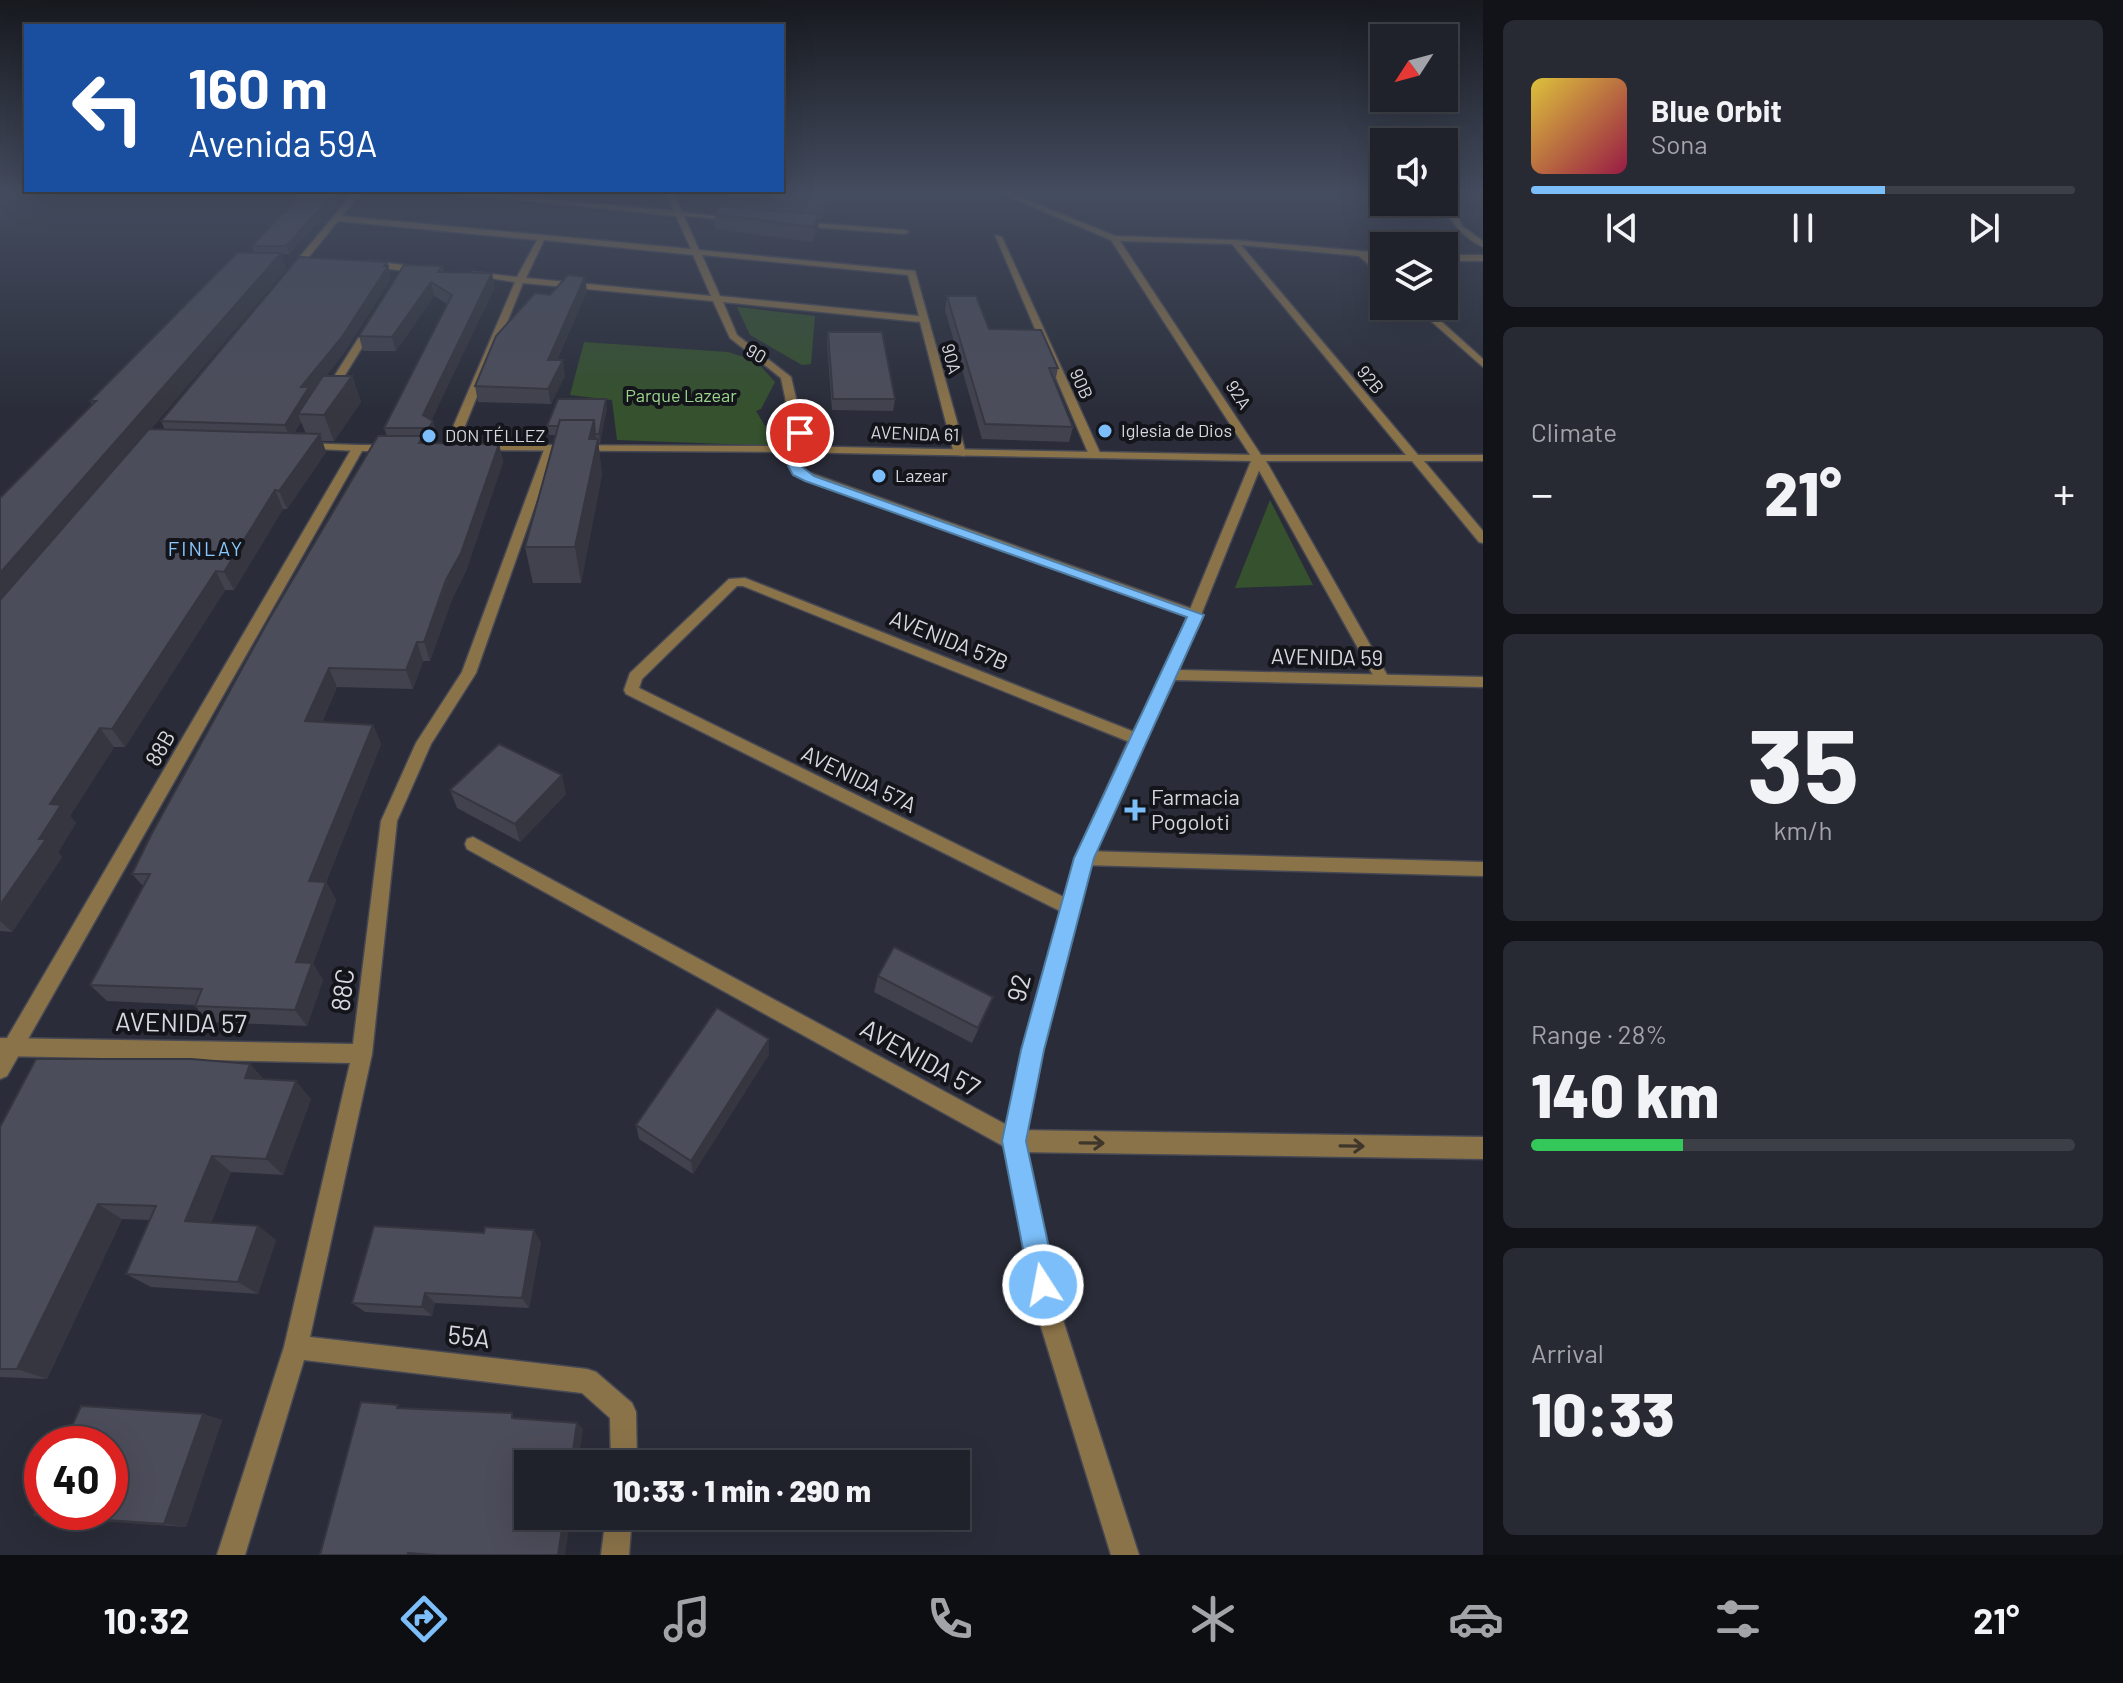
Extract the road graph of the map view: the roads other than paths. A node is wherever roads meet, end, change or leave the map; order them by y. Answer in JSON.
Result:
{"nodes":[{"id":1,"x":297,"y":266,"type":"edge"},
{"id":2,"x":380,"y":266,"type":"edge"},
{"id":3,"x":527,"y":266,"type":"edge"},
{"id":4,"x":702,"y":266,"type":"edge"},
{"id":5,"x":836,"y":266,"type":"edge"},
{"id":6,"x":1011,"y":266,"type":"edge"},
{"id":7,"x":1132,"y":266,"type":"edge"},
{"id":8,"x":1254,"y":266,"type":"edge"},
{"id":9,"x":406,"y":268,"type":"junction"},
{"id":10,"x":435,"y":271,"type":"edge"},
{"id":11,"x":463,"y":274,"type":"edge"},
{"id":12,"x":520,"y":280,"type":"junction"},
{"id":13,"x":284,"y":281,"type":"edge"},
{"id":14,"x":398,"y":281,"type":"edge"},
{"id":15,"x":717,"y":300,"type":"junction"},
{"id":16,"x":375,"y":319,"type":"edge"},
{"id":17,"x":923,"y":319,"type":"junction"},
{"id":18,"x":1434,"y":320,"type":"edge"},
{"id":19,"x":1483,"y":364,"type":"edge"},
{"id":20,"x":319,"y":408,"type":"edge"},
{"id":21,"x":303,"y":433,"type":"edge"},
{"id":22,"x":358,"y":448,"type":"junction"},
{"id":23,"x":404,"y":448,"type":"edge"},
{"id":24,"x":435,"y":448,"type":"edge"},
{"id":25,"x":450,"y":448,"type":"junction"},
{"id":26,"x":549,"y":449,"type":"junction"},
{"id":27,"x":802,"y":449,"type":"junction"},
{"id":28,"x":960,"y":454,"type":"junction"},
{"id":29,"x":1095,"y":455,"type":"junction"},
{"id":30,"x":1414,"y":457,"type":"junction"},
{"id":31,"x":1258,"y":458,"type":"junction"},
{"id":32,"x":1483,"y":458,"type":"edge"},
{"id":33,"x":1483,"y":539,"type":"edge"},
{"id":34,"x":1196,"y":615,"type":"junction"},
{"id":35,"x":1170,"y":675,"type":"junction"},
{"id":36,"x":1383,"y":680,"type":"junction"},
{"id":37,"x":1483,"y":682,"type":"edge"},
{"id":38,"x":631,"y":690,"type":"joint"},
{"id":39,"x":1137,"y":739,"type":"junction"},
{"id":40,"x":473,"y":844,"type":"dead end"},
{"id":41,"x":1084,"y":858,"type":"junction"},
{"id":42,"x":1483,"y":869,"type":"edge"},
{"id":43,"x":1068,"y":907,"type":"junction"},
{"id":44,"x":6,"y":1048,"type":"edge"},
{"id":45,"x":362,"y":1054,"type":"junction"},
{"id":46,"x":0,"y":1069,"type":"edge"},
{"id":47,"x":1014,"y":1141,"type":"junction"},
{"id":48,"x":1483,"y":1148,"type":"edge"},
{"id":49,"x":296,"y":1347,"type":"junction"},
{"id":50,"x":624,"y":1450,"type":"edge"},
{"id":51,"x":618,"y":1530,"type":"edge"},
{"id":52,"x":231,"y":1555,"type":"edge"},
{"id":53,"x":615,"y":1555,"type":"edge"},
{"id":54,"x":1125,"y":1555,"type":"edge"}],
"edges":[{"from":1,"to":13,"type":"street"},
{"from":2,"to":9,"type":"street"},
{"from":3,"to":12,"type":"street"},
{"from":4,"to":15,"type":"street","name":"90"},
{"from":5,"to":17,"type":"street","name":"90A"},
{"from":6,"to":29,"type":"street","name":"90B"},
{"from":7,"to":31,"type":"street","name":"92A"},
{"from":8,"to":30,"type":"street","name":"92B"},
{"from":9,"to":10,"type":"street"},
{"from":9,"to":14,"type":"street"},
{"from":11,"to":12,"type":"street"},
{"from":12,"to":15,"type":"street"},
{"from":12,"to":25,"type":"street"},
{"from":15,"to":17,"type":"street"},
{"from":15,"to":27,"type":"street","name":"90"},
{"from":16,"to":20,"type":"street"},
{"from":17,"to":28,"type":"street","name":"90A"},
{"from":18,"to":19,"type":"street"},
{"from":21,"to":22,"type":"street"},
{"from":22,"to":23,"type":"street"},
{"from":22,"to":44,"type":"street","name":"88B"},
{"from":24,"to":25,"type":"street","name":"AVENIDA 61"},
{"from":25,"to":26,"type":"street","name":"AVENIDA 61"},
{"from":26,"to":27,"type":"street","name":"AVENIDA 61"},
{"from":26,"to":45,"type":"street","name":"88C"},
{"from":27,"to":28,"type":"street","name":"AVENIDA 61"},
{"from":27,"to":34,"type":"street","name":"90"},
{"from":28,"to":29,"type":"street","name":"AVENIDA 61"},
{"from":29,"to":31,"type":"street","name":"AVENIDA 61"},
{"from":30,"to":31,"type":"street","name":"AVENIDA 61"},
{"from":30,"to":32,"type":"street","name":"AVENIDA 61"},
{"from":30,"to":33,"type":"street","name":"92B"},
{"from":31,"to":34,"type":"street","name":"92"},
{"from":31,"to":36,"type":"street","name":"92A"},
{"from":34,"to":35,"type":"street","name":"92"},
{"from":35,"to":36,"type":"street","name":"AVENIDA 59"},
{"from":35,"to":39,"type":"street","name":"92"},
{"from":36,"to":37,"type":"street","name":"AVENIDA 59"},
{"from":38,"to":39,"type":"street","name":"AVENIDA 57B"},
{"from":38,"to":43,"type":"street","name":"AVENIDA 57A"},
{"from":39,"to":41,"type":"street","name":"92"},
{"from":40,"to":47,"type":"street","name":"AVENIDA 57"},
{"from":41,"to":42,"type":"street"},
{"from":41,"to":43,"type":"street","name":"92"},
{"from":43,"to":47,"type":"street","name":"92"},
{"from":44,"to":45,"type":"street","name":"AVENIDA 57"},
{"from":44,"to":46,"type":"street","name":"88B"},
{"from":45,"to":49,"type":"street","name":"88C"},
{"from":47,"to":48,"type":"street","name":"AVENIDA 57","one_way":true},
{"from":47,"to":54,"type":"street","name":"92"},
{"from":49,"to":50,"type":"street","name":"55A"},
{"from":49,"to":52,"type":"street","name":"88C"},
{"from":51,"to":53,"type":"street"}]}
